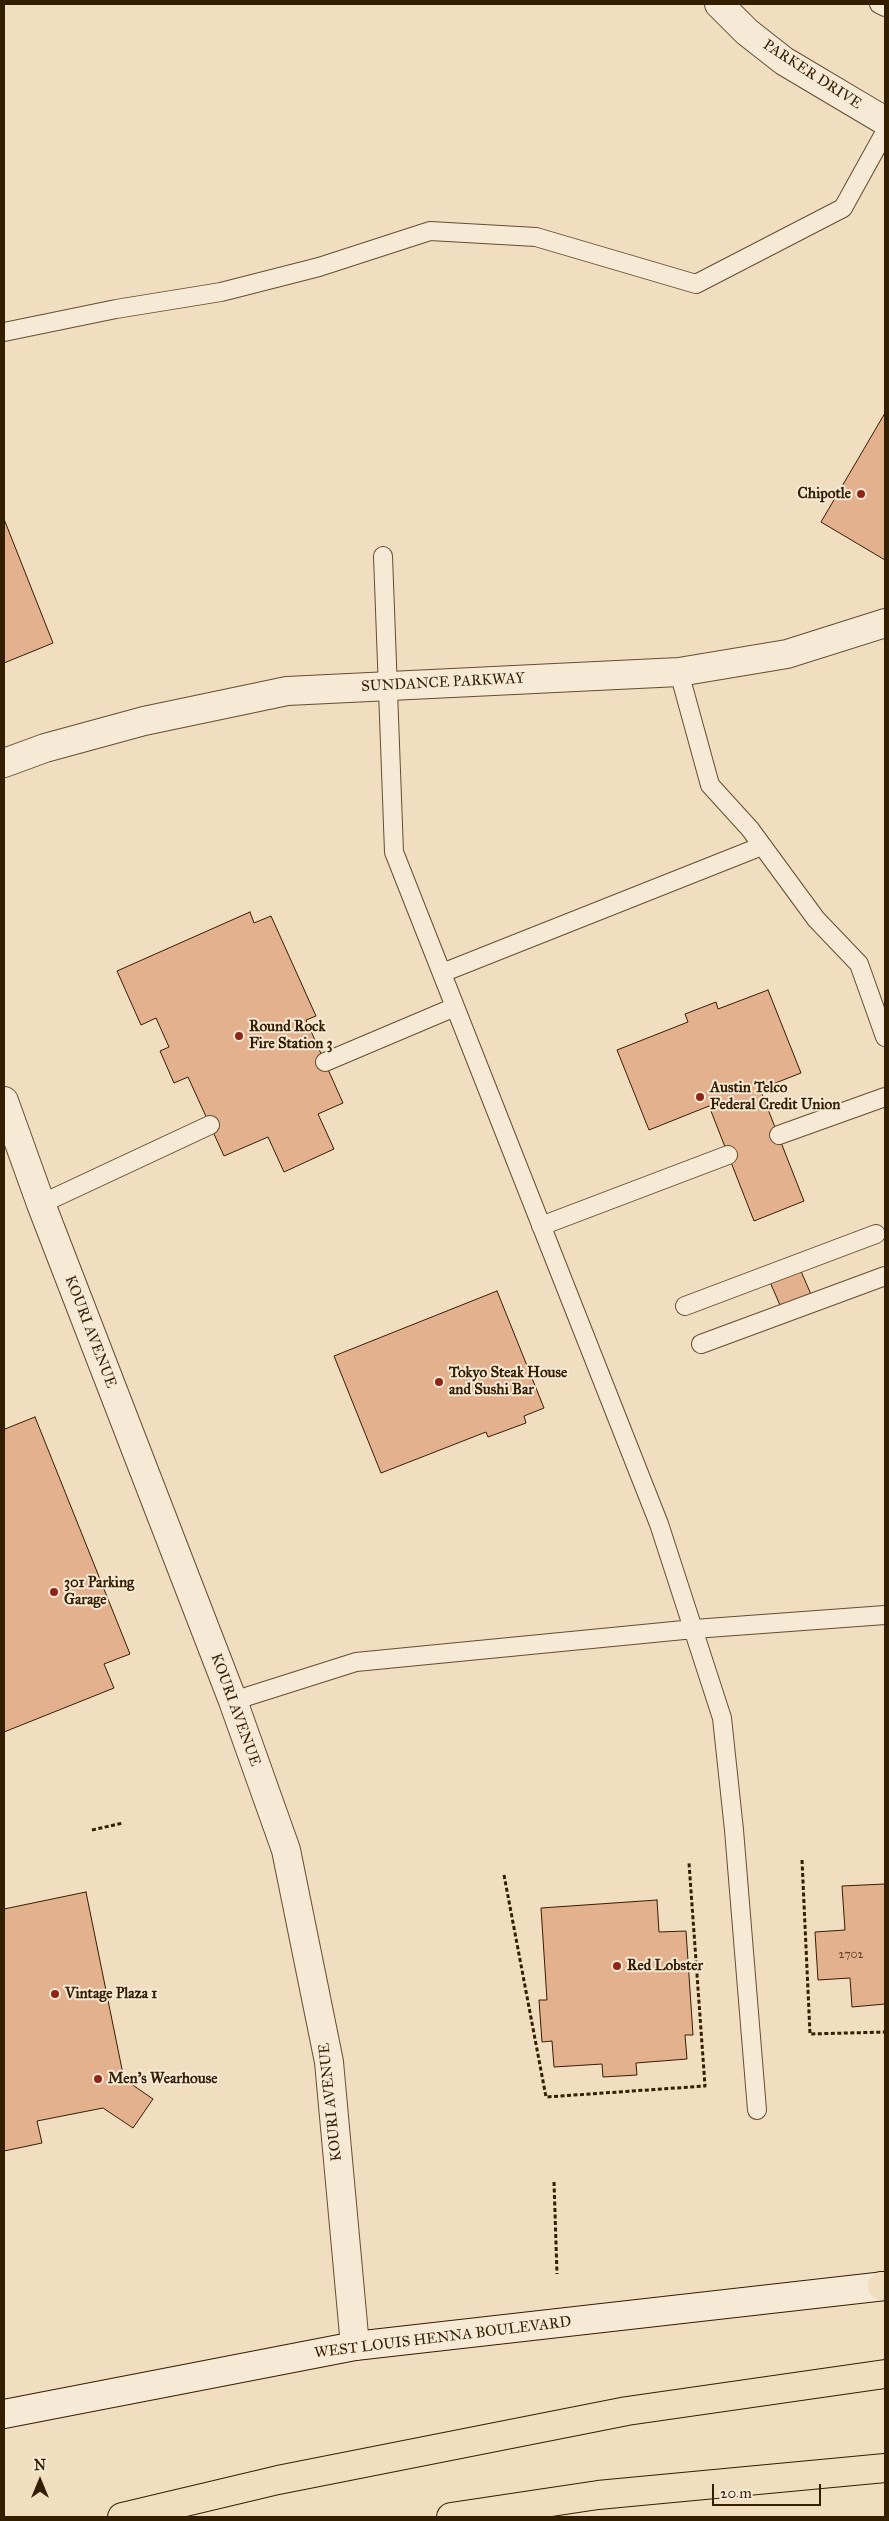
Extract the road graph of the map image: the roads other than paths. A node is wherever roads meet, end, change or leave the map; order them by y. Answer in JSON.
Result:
{"nodes":[{"id":1,"x":719,"y":4,"type":"edge"},
{"id":2,"x":879,"y":4,"type":"edge"},
{"id":3,"x":885,"y":7,"type":"edge"},
{"id":4,"x":885,"y":121,"type":"edge"},
{"id":5,"x":885,"y":132,"type":"edge"},
{"id":6,"x":4,"y":332,"type":"edge"},
{"id":7,"x":383,"y":556,"type":"dead end"},
{"id":8,"x":885,"y":623,"type":"edge"},
{"id":9,"x":679,"y":672,"type":"junction"},
{"id":10,"x":388,"y":685,"type":"junction"},
{"id":11,"x":4,"y":763,"type":"edge"},
{"id":12,"x":762,"y":846,"type":"junction"},
{"id":13,"x":442,"y":973,"type":"junction"},
{"id":14,"x":456,"y":1007,"type":"junction"},
{"id":15,"x":885,"y":1037,"type":"edge"},
{"id":16,"x":325,"y":1062,"type":"dead end"},
{"id":17,"x":885,"y":1097,"type":"edge"},
{"id":18,"x":4,"y":1101,"type":"edge"},
{"id":19,"x":210,"y":1125,"type":"dead end"},
{"id":20,"x":779,"y":1135,"type":"dead end"},
{"id":21,"x":728,"y":1155,"type":"dead end"},
{"id":22,"x":41,"y":1204,"type":"junction"},
{"id":23,"x":541,"y":1226,"type":"junction"},
{"id":24,"x":876,"y":1234,"type":"dead end"},
{"id":25,"x":885,"y":1276,"type":"edge"},
{"id":26,"x":685,"y":1306,"type":"dead end"},
{"id":27,"x":701,"y":1344,"type":"dead end"},
{"id":28,"x":885,"y":1615,"type":"edge"},
{"id":29,"x":694,"y":1629,"type":"junction"},
{"id":30,"x":233,"y":1701,"type":"junction"},
{"id":31,"x":757,"y":2110,"type":"dead end"},
{"id":32,"x":884,"y":2286,"type":"edge"},
{"id":33,"x":355,"y":2346,"type":"junction"},
{"id":34,"x":885,"y":2374,"type":"edge"},
{"id":35,"x":4,"y":2414,"type":"edge"},
{"id":36,"x":885,"y":2468,"type":"edge"},
{"id":37,"x":122,"y":2517,"type":"edge"},
{"id":38,"x":451,"y":2517,"type":"edge"}],
"edges":[{"from":1,"to":4,"type":"street","name":"PARKER DRIVE"},
{"from":2,"to":3,"type":"lane"},
{"from":5,"to":6,"type":"lane"},
{"from":7,"to":10,"type":"lane"},
{"from":8,"to":9,"type":"street","name":"SUNDANCE PARKWAY"},
{"from":9,"to":10,"type":"street","name":"SUNDANCE PARKWAY"},
{"from":9,"to":12,"type":"lane"},
{"from":10,"to":11,"type":"street","name":"SUNDANCE PARKWAY"},
{"from":10,"to":13,"type":"lane"},
{"from":12,"to":13,"type":"lane"},
{"from":12,"to":15,"type":"lane"},
{"from":13,"to":14,"type":"lane"},
{"from":14,"to":16,"type":"lane"},
{"from":14,"to":23,"type":"lane"},
{"from":17,"to":20,"type":"lane"},
{"from":18,"to":22,"type":"street","name":"KOURI AVENUE"},
{"from":19,"to":22,"type":"lane"},
{"from":21,"to":23,"type":"lane"},
{"from":22,"to":30,"type":"street","name":"KOURI AVENUE"},
{"from":23,"to":29,"type":"lane"},
{"from":24,"to":26,"type":"lane"},
{"from":25,"to":27,"type":"lane"},
{"from":28,"to":29,"type":"lane"},
{"from":29,"to":30,"type":"lane"},
{"from":29,"to":31,"type":"lane"},
{"from":30,"to":33,"type":"street","name":"KOURI AVENUE"},
{"from":32,"to":33,"type":"street","name":"WEST LOUIS HENNA BOULEVARD"},
{"from":33,"to":35,"type":"street","name":"WEST LOUIS HENNA BOULEVARD"},
{"from":34,"to":37,"type":"highway"},
{"from":36,"to":38,"type":"highway"}]}
